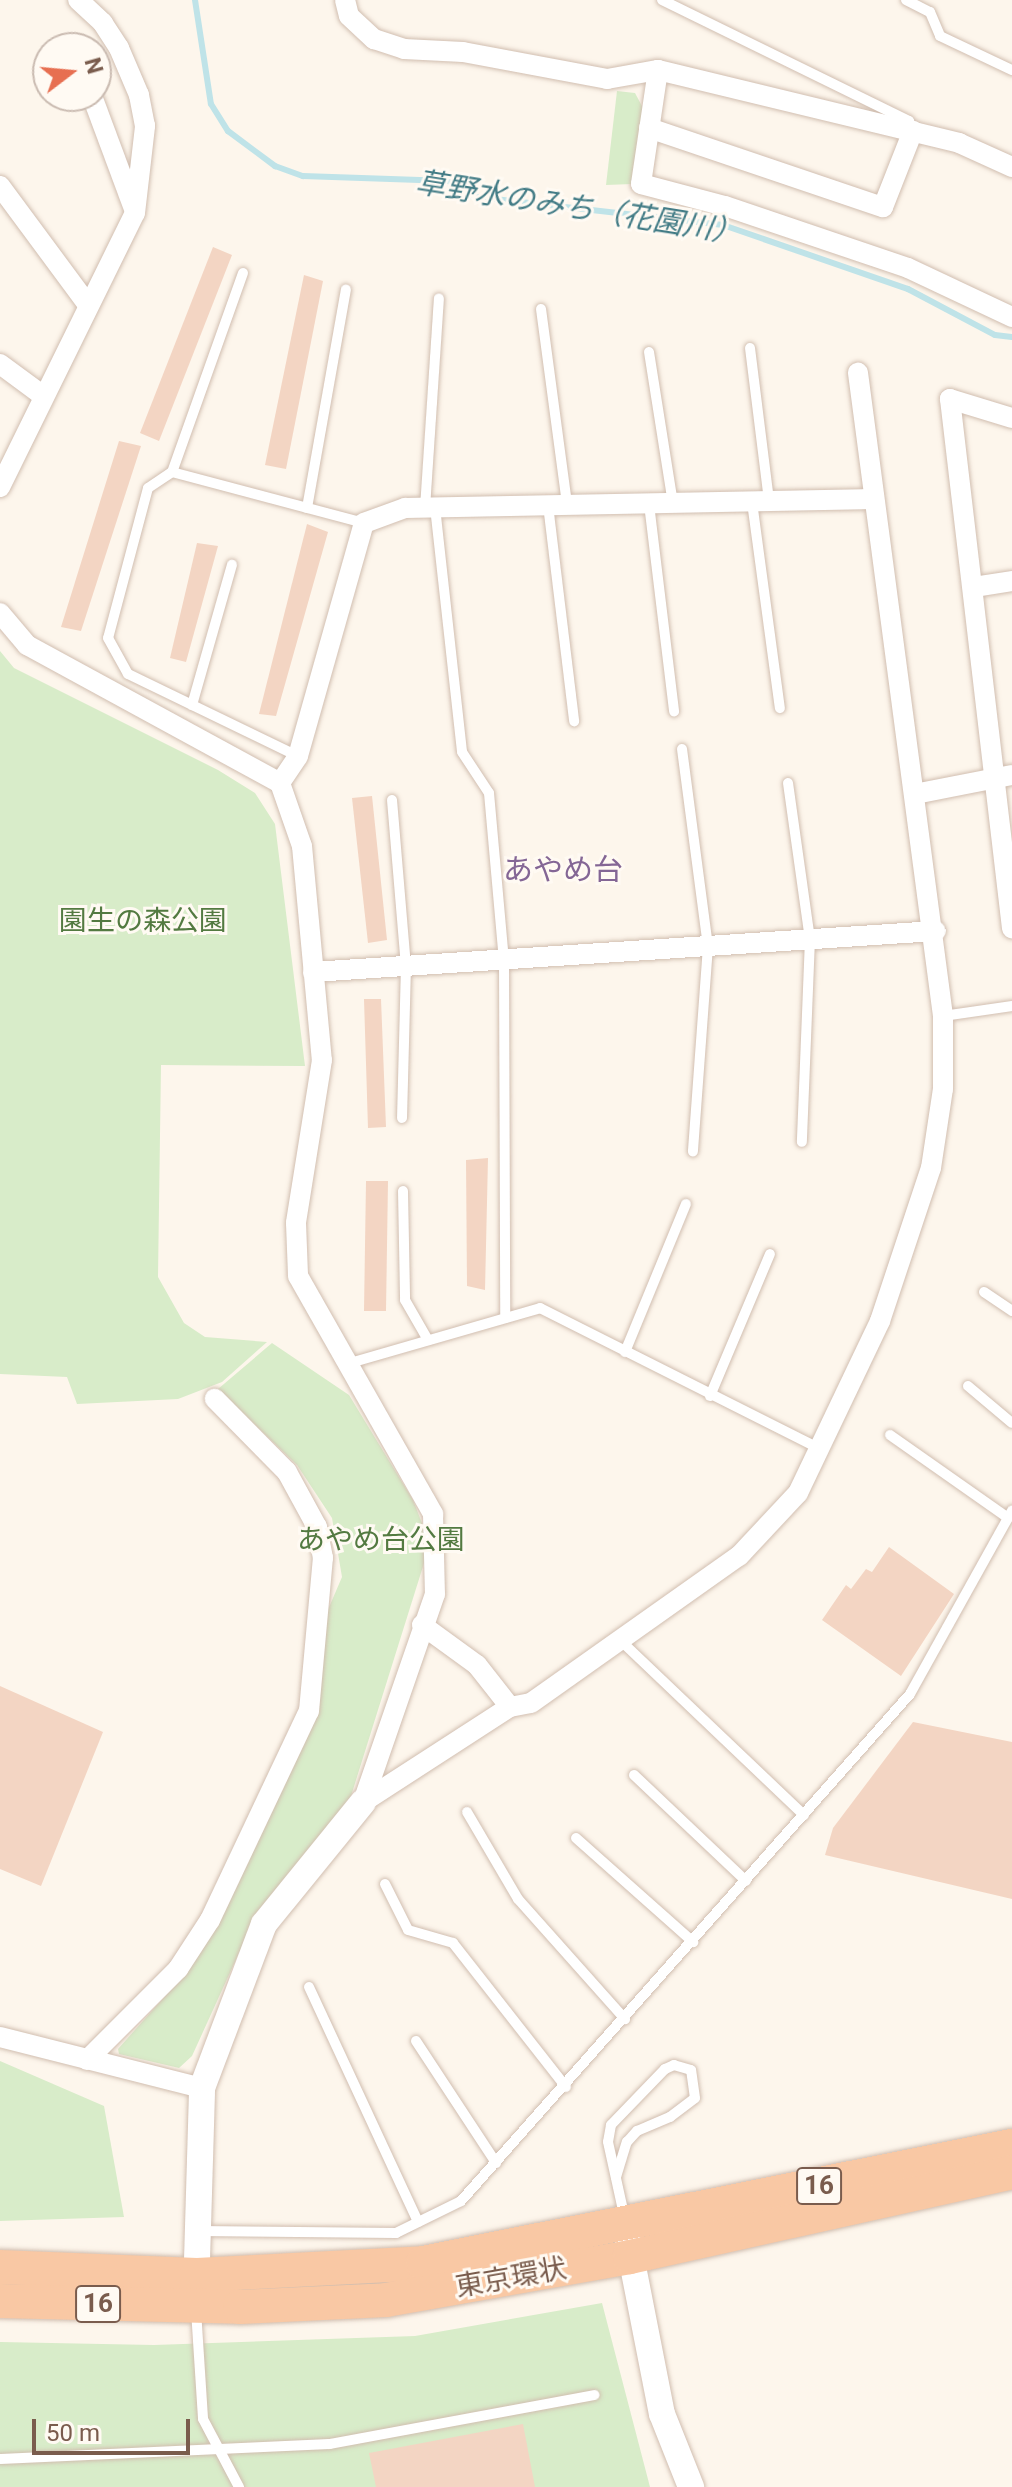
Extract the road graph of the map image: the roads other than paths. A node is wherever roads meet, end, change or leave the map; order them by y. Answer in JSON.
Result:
{"nodes":[{"id":1,"x":78,"y":0,"type":"edge"},
{"id":2,"x":345,"y":0,"type":"edge"},
{"id":3,"x":662,"y":0,"type":"edge"},
{"id":4,"x":906,"y":0,"type":"edge"},
{"id":5,"x":658,"y":70,"type":"junction"},
{"id":6,"x":1012,"y":70,"type":"edge"},
{"id":7,"x":98,"y":112,"type":"edge"},
{"id":8,"x":649,"y":128,"type":"junction"},
{"id":9,"x":913,"y":131,"type":"junction"},
{"id":10,"x":1012,"y":167,"type":"edge"},
{"id":11,"x":0,"y":186,"type":"edge"},
{"id":12,"x":135,"y":213,"type":"junction"},
{"id":13,"x":243,"y":273,"type":"dead end"},
{"id":14,"x":346,"y":289,"type":"dead end"},
{"id":15,"x":439,"y":298,"type":"dead end"},
{"id":16,"x":88,"y":305,"type":"junction"},
{"id":17,"x":541,"y":309,"type":"dead end"},
{"id":18,"x":1012,"y":317,"type":"edge"},
{"id":19,"x":750,"y":348,"type":"dead end"},
{"id":20,"x":649,"y":352,"type":"dead end"},
{"id":21,"x":0,"y":364,"type":"edge"},
{"id":22,"x":858,"y":373,"type":"dead end"},
{"id":23,"x":42,"y":395,"type":"junction"},
{"id":24,"x":1012,"y":418,"type":"edge"},
{"id":25,"x":172,"y":472,"type":"junction"},
{"id":26,"x":0,"y":487,"type":"edge"},
{"id":27,"x":871,"y":499,"type":"junction"},
{"id":28,"x":761,"y":502,"type":"junction"},
{"id":29,"x":673,"y":503,"type":"junction"},
{"id":30,"x":649,"y":504,"type":"junction"},
{"id":31,"x":558,"y":505,"type":"junction"},
{"id":32,"x":307,"y":508,"type":"junction"},
{"id":33,"x":430,"y":508,"type":"junction"},
{"id":34,"x":364,"y":523,"type":"junction"},
{"id":35,"x":232,"y":565,"type":"dead end"},
{"id":36,"x":1012,"y":581,"type":"edge"},
{"id":37,"x":974,"y":587,"type":"junction"},
{"id":38,"x":0,"y":613,"type":"edge"},
{"id":39,"x":192,"y":705,"type":"junction"},
{"id":40,"x":780,"y":708,"type":"dead end"},
{"id":41,"x":674,"y":712,"type":"dead end"},
{"id":42,"x":574,"y":721,"type":"dead end"},
{"id":43,"x":682,"y":749,"type":"dead end"},
{"id":44,"x":298,"y":756,"type":"junction"},
{"id":45,"x":1003,"y":776,"type":"edge"},
{"id":46,"x":280,"y":783,"type":"junction"},
{"id":47,"x":788,"y":783,"type":"dead end"},
{"id":48,"x":915,"y":794,"type":"junction"},
{"id":49,"x":392,"y":800,"type":"dead end"},
{"id":50,"x":1012,"y":928,"type":"edge"},
{"id":51,"x":936,"y":931,"type":"junction"},
{"id":52,"x":810,"y":939,"type":"junction"},
{"id":53,"x":708,"y":946,"type":"junction"},
{"id":54,"x":504,"y":960,"type":"junction"},
{"id":55,"x":406,"y":966,"type":"junction"},
{"id":56,"x":313,"y":972,"type":"junction"},
{"id":57,"x":1012,"y":1006,"type":"edge"},
{"id":58,"x":943,"y":1016,"type":"junction"},
{"id":59,"x":402,"y":1118,"type":"dead end"},
{"id":60,"x":802,"y":1142,"type":"dead end"},
{"id":61,"x":693,"y":1151,"type":"dead end"},
{"id":62,"x":403,"y":1191,"type":"dead end"},
{"id":63,"x":686,"y":1204,"type":"dead end"},
{"id":64,"x":770,"y":1254,"type":"dead end"},
{"id":65,"x":984,"y":1292,"type":"dead end"},
{"id":66,"x":1012,"y":1311,"type":"edge"},
{"id":67,"x":505,"y":1318,"type":"junction"},
{"id":68,"x":428,"y":1340,"type":"junction"},
{"id":69,"x":625,"y":1352,"type":"junction"},
{"id":70,"x":350,"y":1363,"type":"junction"},
{"id":71,"x":968,"y":1386,"type":"dead end"},
{"id":72,"x":710,"y":1396,"type":"junction"},
{"id":73,"x":215,"y":1399,"type":"dead end"},
{"id":74,"x":1012,"y":1423,"type":"edge"},
{"id":75,"x":890,"y":1435,"type":"dead end"},
{"id":76,"x":822,"y":1450,"type":"junction"},
{"id":77,"x":1010,"y":1514,"type":"edge"},
{"id":78,"x":422,"y":1625,"type":"junction"},
{"id":79,"x":620,"y":1640,"type":"junction"},
{"id":80,"x":510,"y":1707,"type":"junction"},
{"id":81,"x":634,"y":1775,"type":"dead end"},
{"id":82,"x":363,"y":1802,"type":"junction"},
{"id":83,"x":467,"y":1812,"type":"dead end"},
{"id":84,"x":804,"y":1815,"type":"junction"},
{"id":85,"x":576,"y":1838,"type":"dead end"},
{"id":86,"x":746,"y":1881,"type":"junction"},
{"id":87,"x":385,"y":1884,"type":"dead end"},
{"id":88,"x":693,"y":1942,"type":"junction"},
{"id":89,"x":309,"y":1987,"type":"dead end"},
{"id":90,"x":625,"y":2019,"type":"junction"},
{"id":91,"x":0,"y":2037,"type":"edge"},
{"id":92,"x":416,"y":2041,"type":"dead end"},
{"id":93,"x":87,"y":2060,"type":"junction"},
{"id":94,"x":566,"y":2087,"type":"junction"},
{"id":95,"x":202,"y":2088,"type":"junction"},
{"id":96,"x":1012,"y":2146,"type":"edge"},
{"id":97,"x":496,"y":2163,"type":"junction"},
{"id":98,"x":1012,"y":2172,"type":"edge"},
{"id":99,"x":616,"y":2177,"type":"junction"},
{"id":100,"x":418,"y":2222,"type":"junction"},
{"id":101,"x":198,"y":2231,"type":"junction"},
{"id":102,"x":628,"y":2241,"type":"junction"},
{"id":103,"x":0,"y":2267,"type":"edge"},
{"id":104,"x":197,"y":2290,"type":"junction"},
{"id":105,"x":0,"y":2301,"type":"edge"},
{"id":106,"x":595,"y":2395,"type":"dead end"},
{"id":107,"x":215,"y":2447,"type":"junction"},
{"id":108,"x":0,"y":2459,"type":"edge"},
{"id":109,"x":239,"y":2487,"type":"edge"},
{"id":110,"x":691,"y":2487,"type":"edge"}],
"edges":[{"from":1,"to":12,"type":"street"},
{"from":2,"to":5,"type":"street"},
{"from":3,"to":9,"type":"lane"},
{"from":4,"to":6,"type":"lane"},
{"from":5,"to":8,"type":"street"},
{"from":5,"to":9,"type":"street"},
{"from":7,"to":12,"type":"street"},
{"from":8,"to":9,"type":"street"},
{"from":8,"to":18,"type":"street"},
{"from":9,"to":10,"type":"street"},
{"from":11,"to":16,"type":"street"},
{"from":12,"to":16,"type":"street"},
{"from":13,"to":25,"type":"lane"},
{"from":14,"to":32,"type":"lane"},
{"from":15,"to":33,"type":"lane"},
{"from":16,"to":23,"type":"street"},
{"from":17,"to":31,"type":"lane"},
{"from":19,"to":28,"type":"lane"},
{"from":20,"to":29,"type":"lane"},
{"from":21,"to":23,"type":"street"},
{"from":22,"to":27,"type":"street"},
{"from":23,"to":26,"type":"street"},
{"from":24,"to":37,"type":"street"},
{"from":25,"to":32,"type":"lane"},
{"from":25,"to":39,"type":"lane"},
{"from":27,"to":28,"type":"street"},
{"from":27,"to":48,"type":"street"},
{"from":28,"to":29,"type":"street"},
{"from":28,"to":40,"type":"lane"},
{"from":29,"to":30,"type":"street"},
{"from":30,"to":31,"type":"street"},
{"from":30,"to":41,"type":"lane"},
{"from":31,"to":33,"type":"street"},
{"from":31,"to":42,"type":"lane"},
{"from":32,"to":34,"type":"lane"},
{"from":33,"to":34,"type":"street"},
{"from":33,"to":54,"type":"lane"},
{"from":34,"to":44,"type":"street"},
{"from":35,"to":39,"type":"lane"},
{"from":36,"to":37,"type":"street"},
{"from":37,"to":45,"type":"street"},
{"from":38,"to":46,"type":"street"},
{"from":39,"to":44,"type":"lane"},
{"from":43,"to":53,"type":"lane"},
{"from":44,"to":46,"type":"street"},
{"from":45,"to":48,"type":"street"},
{"from":45,"to":50,"type":"street"},
{"from":46,"to":56,"type":"street"},
{"from":47,"to":52,"type":"lane"},
{"from":48,"to":51,"type":"street"},
{"from":49,"to":55,"type":"lane"},
{"from":51,"to":52,"type":"street"},
{"from":51,"to":58,"type":"street"},
{"from":52,"to":53,"type":"street"},
{"from":52,"to":60,"type":"lane"},
{"from":53,"to":54,"type":"street"},
{"from":53,"to":61,"type":"lane"},
{"from":54,"to":55,"type":"street"},
{"from":54,"to":67,"type":"lane"},
{"from":55,"to":56,"type":"street"},
{"from":55,"to":59,"type":"lane"},
{"from":56,"to":70,"type":"street"},
{"from":57,"to":58,"type":"lane"},
{"from":58,"to":76,"type":"street"},
{"from":62,"to":68,"type":"lane"},
{"from":63,"to":69,"type":"lane"},
{"from":64,"to":72,"type":"lane"},
{"from":65,"to":66,"type":"lane"},
{"from":67,"to":68,"type":"lane"},
{"from":67,"to":69,"type":"lane"},
{"from":68,"to":70,"type":"lane"},
{"from":69,"to":72,"type":"lane"},
{"from":70,"to":78,"type":"street"},
{"from":71,"to":74,"type":"lane"},
{"from":72,"to":76,"type":"lane"},
{"from":73,"to":93,"type":"street"},
{"from":75,"to":77,"type":"lane"},
{"from":76,"to":79,"type":"street"},
{"from":77,"to":84,"type":"lane"},
{"from":78,"to":80,"type":"street"},
{"from":78,"to":82,"type":"street"},
{"from":79,"to":80,"type":"street"},
{"from":79,"to":84,"type":"lane"},
{"from":80,"to":82,"type":"street"},
{"from":81,"to":86,"type":"lane"},
{"from":82,"to":95,"type":"street"},
{"from":83,"to":90,"type":"lane"},
{"from":84,"to":86,"type":"lane"},
{"from":85,"to":88,"type":"lane"},
{"from":86,"to":88,"type":"lane"},
{"from":87,"to":94,"type":"lane"},
{"from":88,"to":90,"type":"lane"},
{"from":89,"to":100,"type":"lane"},
{"from":90,"to":94,"type":"lane"},
{"from":91,"to":93,"type":"street"},
{"from":92,"to":97,"type":"lane"},
{"from":93,"to":95,"type":"street"},
{"from":94,"to":97,"type":"lane"},
{"from":95,"to":101,"type":"street"},
{"from":96,"to":102,"type":"highway","name":"東京環状","number":"16"},
{"from":97,"to":100,"type":"lane"},
{"from":98,"to":102,"type":"highway","name":"東京環状","number":"16"},
{"from":99,"to":99,"type":"lane"},
{"from":99,"to":102,"type":"lane"},
{"from":100,"to":101,"type":"lane"},
{"from":101,"to":104,"type":"street"},
{"from":102,"to":104,"type":"highway","name":"東京環状","number":"16"},
{"from":102,"to":110,"type":"street"},
{"from":103,"to":104,"type":"highway","name":"東京環状","number":"16"},
{"from":104,"to":105,"type":"highway","name":"東京環状","number":"16"},
{"from":104,"to":107,"type":"lane"},
{"from":106,"to":107,"type":"lane"},
{"from":107,"to":108,"type":"lane"},
{"from":107,"to":109,"type":"lane"}]}
